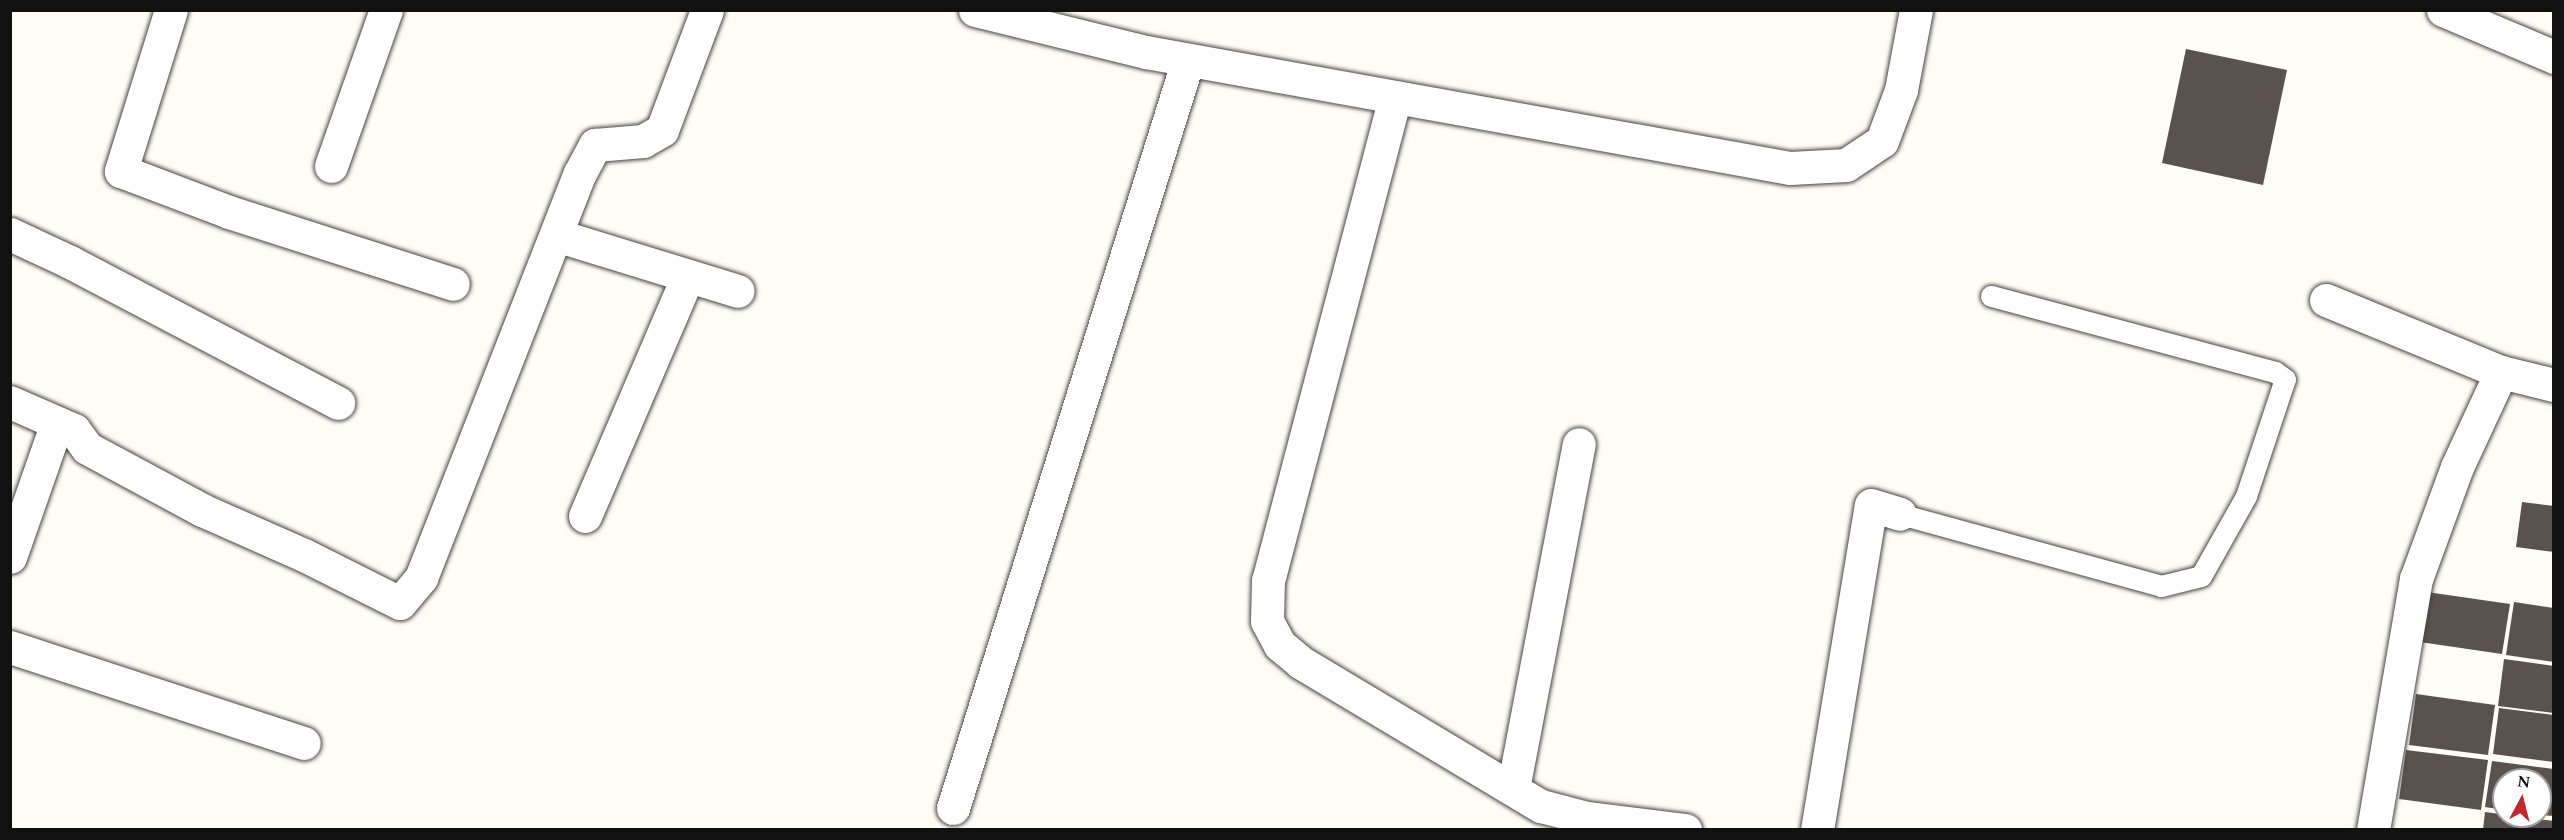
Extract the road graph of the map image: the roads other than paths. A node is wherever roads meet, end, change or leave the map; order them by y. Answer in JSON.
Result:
{"nodes":[{"id":1,"x":171,"y":10,"type":"edge"},
{"id":2,"x":386,"y":10,"type":"edge"},
{"id":3,"x":707,"y":10,"type":"edge"},
{"id":4,"x":975,"y":10,"type":"edge"},
{"id":5,"x":1916,"y":10,"type":"edge"},
{"id":6,"x":2443,"y":10,"type":"edge"},
{"id":7,"x":2553,"y":57,"type":"edge"},
{"id":8,"x":1188,"y":60,"type":"junction"},
{"id":9,"x":1395,"y":97,"type":"junction"},
{"id":10,"x":331,"y":166,"type":"dead end"},
{"id":11,"x":10,"y":234,"type":"edge"},
{"id":12,"x":556,"y":235,"type":"junction"},
{"id":13,"x":688,"y":276,"type":"junction"},
{"id":14,"x":453,"y":284,"type":"dead end"},
{"id":15,"x":738,"y":291,"type":"dead end"},
{"id":16,"x":1991,"y":296,"type":"dead end"},
{"id":17,"x":2326,"y":300,"type":"dead end"},
{"id":18,"x":2501,"y":372,"type":"junction"},
{"id":19,"x":2553,"y":385,"type":"edge"},
{"id":20,"x":10,"y":402,"type":"edge"},
{"id":21,"x":338,"y":403,"type":"dead end"},
{"id":22,"x":57,"y":423,"type":"junction"},
{"id":23,"x":1579,"y":444,"type":"dead end"},
{"id":24,"x":1900,"y":514,"type":"joint"},
{"id":25,"x":585,"y":516,"type":"dead end"},
{"id":26,"x":10,"y":557,"type":"edge"},
{"id":27,"x":10,"y":647,"type":"edge"},
{"id":28,"x":304,"y":742,"type":"dead end"},
{"id":29,"x":1513,"y":789,"type":"junction"},
{"id":30,"x":953,"y":808,"type":"dead end"},
{"id":31,"x":1684,"y":830,"type":"edge"},
{"id":32,"x":1817,"y":830,"type":"edge"},
{"id":33,"x":2373,"y":830,"type":"edge"}],
"edges":[{"from":1,"to":14,"type":"street"},
{"from":2,"to":10,"type":"street"},
{"from":3,"to":12,"type":"street"},
{"from":4,"to":8,"type":"street"},
{"from":5,"to":9,"type":"street"},
{"from":6,"to":7,"type":"street"},
{"from":8,"to":9,"type":"street"},
{"from":8,"to":30,"type":"street"},
{"from":9,"to":29,"type":"street"},
{"from":11,"to":21,"type":"street"},
{"from":12,"to":13,"type":"street"},
{"from":12,"to":22,"type":"street"},
{"from":13,"to":15,"type":"street"},
{"from":13,"to":25,"type":"street"},
{"from":16,"to":24,"type":"lane"},
{"from":17,"to":18,"type":"street"},
{"from":18,"to":19,"type":"street"},
{"from":18,"to":33,"type":"street"},
{"from":20,"to":22,"type":"street"},
{"from":22,"to":26,"type":"street"},
{"from":23,"to":29,"type":"street"},
{"from":24,"to":32,"type":"street"},
{"from":27,"to":28,"type":"street"},
{"from":29,"to":31,"type":"street"}]}
